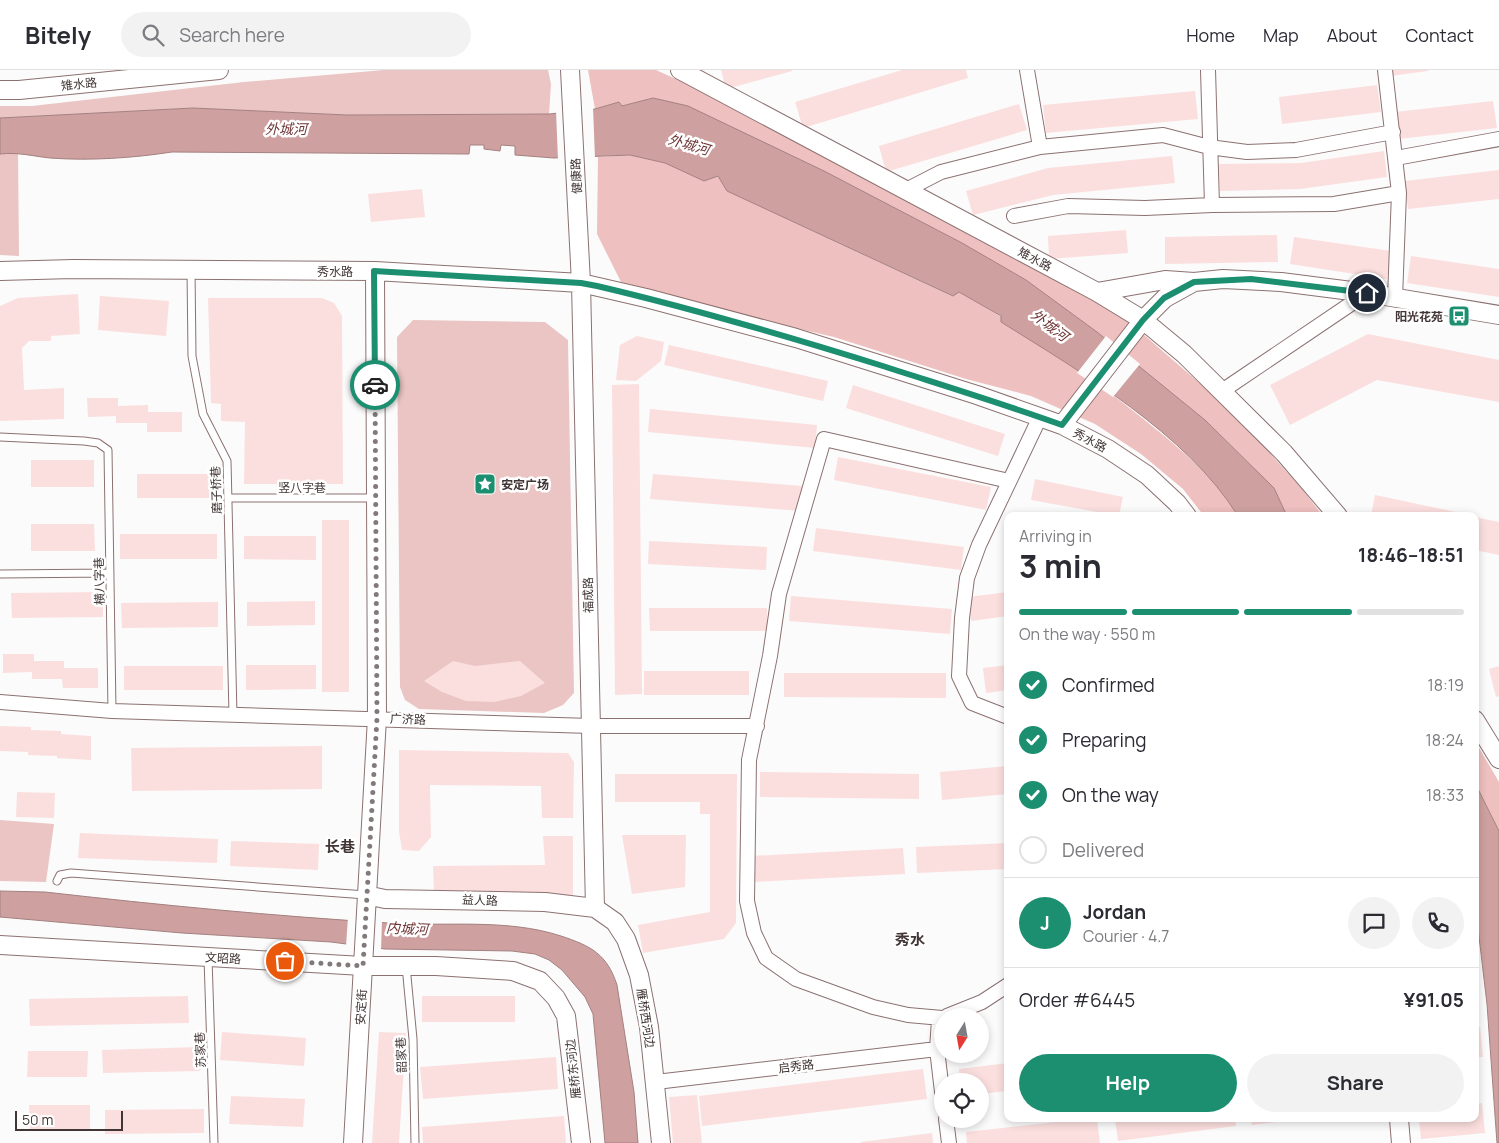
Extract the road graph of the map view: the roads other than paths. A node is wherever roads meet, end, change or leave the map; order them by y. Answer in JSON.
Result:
{"nodes":[{"id":1,"x":219,"y":70,"type":"edge"},
{"id":2,"x":680,"y":70,"type":"edge"},
{"id":3,"x":1027,"y":70,"type":"edge"},
{"id":4,"x":1208,"y":70,"type":"edge"},
{"id":5,"x":1385,"y":70,"type":"edge"},
{"id":6,"x":570,"y":73,"type":"edge"},
{"id":7,"x":0,"y":90,"type":"edge"},
{"id":8,"x":1393,"y":132,"type":"junction"},
{"id":9,"x":1499,"y":139,"type":"edge"},
{"id":10,"x":1210,"y":146,"type":"junction"},
{"id":11,"x":1040,"y":147,"type":"junction"},
{"id":12,"x":1396,"y":158,"type":"junction"},
{"id":13,"x":906,"y":190,"type":"junction"},
{"id":14,"x":1399,"y":193,"type":"junction"},
{"id":15,"x":1212,"y":205,"type":"junction"},
{"id":16,"x":1014,"y":216,"type":"dead end"},
{"id":17,"x":191,"y":270,"type":"junction"},
{"id":18,"x":0,"y":271,"type":"edge"},
{"id":19,"x":374,"y":271,"type":"junction"},
{"id":20,"x":1194,"y":282,"type":"junction"},
{"id":21,"x":581,"y":283,"type":"junction"},
{"id":22,"x":1097,"y":292,"type":"junction"},
{"id":23,"x":1367,"y":293,"type":"junction"},
{"id":24,"x":1395,"y":298,"type":"junction"},
{"id":25,"x":1499,"y":315,"type":"edge"},
{"id":26,"x":1143,"y":320,"type":"junction"},
{"id":27,"x":1222,"y":390,"type":"junction"},
{"id":28,"x":1040,"y":417,"type":"junction"},
{"id":29,"x":1062,"y":425,"type":"junction"},
{"id":30,"x":0,"y":437,"type":"edge"},
{"id":31,"x":1009,"y":481,"type":"junction"},
{"id":32,"x":228,"y":498,"type":"junction"},
{"id":33,"x":376,"y":498,"type":"junction"},
{"id":34,"x":1183,"y":512,"type":"edge"},
{"id":35,"x":1335,"y":512,"type":"edge"},
{"id":36,"x":110,"y":573,"type":"junction"},
{"id":37,"x":0,"y":574,"type":"edge"},
{"id":38,"x":0,"y":702,"type":"edge"},
{"id":39,"x":112,"y":711,"type":"junction"},
{"id":40,"x":233,"y":715,"type":"junction"},
{"id":41,"x":1004,"y":715,"type":"edge"},
{"id":42,"x":377,"y":718,"type":"junction"},
{"id":43,"x":591,"y":726,"type":"junction"},
{"id":44,"x":757,"y":726,"type":"junction"},
{"id":45,"x":1479,"y":726,"type":"edge"},
{"id":46,"x":1499,"y":759,"type":"edge"},
{"id":47,"x":57,"y":881,"type":"dead end"},
{"id":48,"x":366,"y":899,"type":"junction"},
{"id":49,"x":595,"y":908,"type":"junction"},
{"id":50,"x":0,"y":945,"type":"edge"},
{"id":51,"x":208,"y":957,"type":"junction"},
{"id":52,"x":363,"y":961,"type":"junction"},
{"id":53,"x":406,"y":966,"type":"junction"},
{"id":54,"x":1004,"y":988,"type":"edge"},
{"id":55,"x":556,"y":998,"type":"joint"},
{"id":56,"x":967,"y":1008,"type":"edge"},
{"id":57,"x":934,"y":1017,"type":"edge"},
{"id":58,"x":934,"y":1049,"type":"edge"},
{"id":59,"x":656,"y":1082,"type":"junction"},
{"id":60,"x":1398,"y":1122,"type":"edge"},
{"id":61,"x":947,"y":1128,"type":"edge"},
{"id":62,"x":214,"y":1143,"type":"edge"},
{"id":63,"x":353,"y":1143,"type":"edge"},
{"id":64,"x":415,"y":1143,"type":"edge"},
{"id":65,"x":581,"y":1143,"type":"edge"},
{"id":66,"x":661,"y":1143,"type":"edge"},
{"id":67,"x":949,"y":1143,"type":"edge"},
{"id":68,"x":1401,"y":1143,"type":"edge"}],
"edges":[{"from":1,"to":7,"type":"street","name":"雉水路"},
{"from":2,"to":13,"type":"street","name":"雉水路"},
{"from":3,"to":11,"type":"street"},
{"from":4,"to":10,"type":"street"},
{"from":5,"to":8,"type":"street"},
{"from":6,"to":21,"type":"street","name":"健康路"},
{"from":8,"to":10,"type":"street"},
{"from":8,"to":12,"type":"street"},
{"from":9,"to":12,"type":"street"},
{"from":10,"to":11,"type":"street"},
{"from":10,"to":15,"type":"street"},
{"from":11,"to":13,"type":"street"},
{"from":12,"to":14,"type":"street"},
{"from":13,"to":22,"type":"street","name":"雉水路"},
{"from":14,"to":15,"type":"street"},
{"from":14,"to":24,"type":"street"},
{"from":15,"to":16,"type":"street"},
{"from":17,"to":18,"type":"street","name":"秀水路"},
{"from":17,"to":19,"type":"street","name":"秀水路"},
{"from":17,"to":32,"type":"lane","name":"磨子桥巷"},
{"from":19,"to":21,"type":"street","name":"秀水路"},
{"from":19,"to":33,"type":"street","name":"安定街"},
{"from":20,"to":22,"type":"street"},
{"from":20,"to":23,"type":"street"},
{"from":20,"to":26,"type":"street"},
{"from":21,"to":28,"type":"street","name":"秀水路"},
{"from":21,"to":43,"type":"street","name":"福成路"},
{"from":22,"to":26,"type":"street","name":"雉水路"},
{"from":23,"to":24,"type":"street"},
{"from":23,"to":27,"type":"street"},
{"from":24,"to":25,"type":"street"},
{"from":26,"to":27,"type":"street","name":"雉水路"},
{"from":26,"to":29,"type":"street"},
{"from":27,"to":35,"type":"street","name":"雉水路"},
{"from":28,"to":29,"type":"street","name":"秀水路"},
{"from":28,"to":31,"type":"street"},
{"from":29,"to":34,"type":"street","name":"秀水路"},
{"from":30,"to":36,"type":"lane","name":"横八字巷"},
{"from":31,"to":41,"type":"street"},
{"from":31,"to":44,"type":"street"},
{"from":32,"to":33,"type":"lane","name":"竖八字巷"},
{"from":32,"to":40,"type":"lane","name":"磨子桥巷"},
{"from":33,"to":42,"type":"street","name":"安定街"},
{"from":36,"to":37,"type":"lane"},
{"from":36,"to":39,"type":"lane","name":"横八字巷"},
{"from":38,"to":39,"type":"street","name":"广济路"},
{"from":39,"to":40,"type":"street","name":"广济路"},
{"from":40,"to":42,"type":"street","name":"广济路"},
{"from":42,"to":43,"type":"street","name":"广济路"},
{"from":42,"to":48,"type":"street","name":"安定街"},
{"from":43,"to":44,"type":"street","name":"广济路"},
{"from":43,"to":49,"type":"street","name":"福成路"},
{"from":44,"to":57,"type":"street"},
{"from":45,"to":46,"type":"street"},
{"from":47,"to":48,"type":"lane"},
{"from":48,"to":49,"type":"street","name":"益人路"},
{"from":48,"to":52,"type":"street","name":"安定街"},
{"from":49,"to":59,"type":"street","name":"雁桥西河边"},
{"from":50,"to":51,"type":"street","name":"文昭路"},
{"from":51,"to":52,"type":"street","name":"文昭路"},
{"from":51,"to":62,"type":"lane","name":"苏家巷"},
{"from":52,"to":53,"type":"street","name":"文昭路"},
{"from":52,"to":63,"type":"street","name":"安定街"},
{"from":53,"to":55,"type":"street","name":"文昭路"},
{"from":53,"to":64,"type":"lane","name":"韶家巷"},
{"from":54,"to":56,"type":"street"},
{"from":55,"to":65,"type":"street","name":"雁桥东河边"},
{"from":58,"to":59,"type":"street","name":"启秀路"},
{"from":59,"to":66,"type":"street","name":"雁桥西河边"},
{"from":60,"to":68,"type":"street"},
{"from":61,"to":67,"type":"street"}]}
